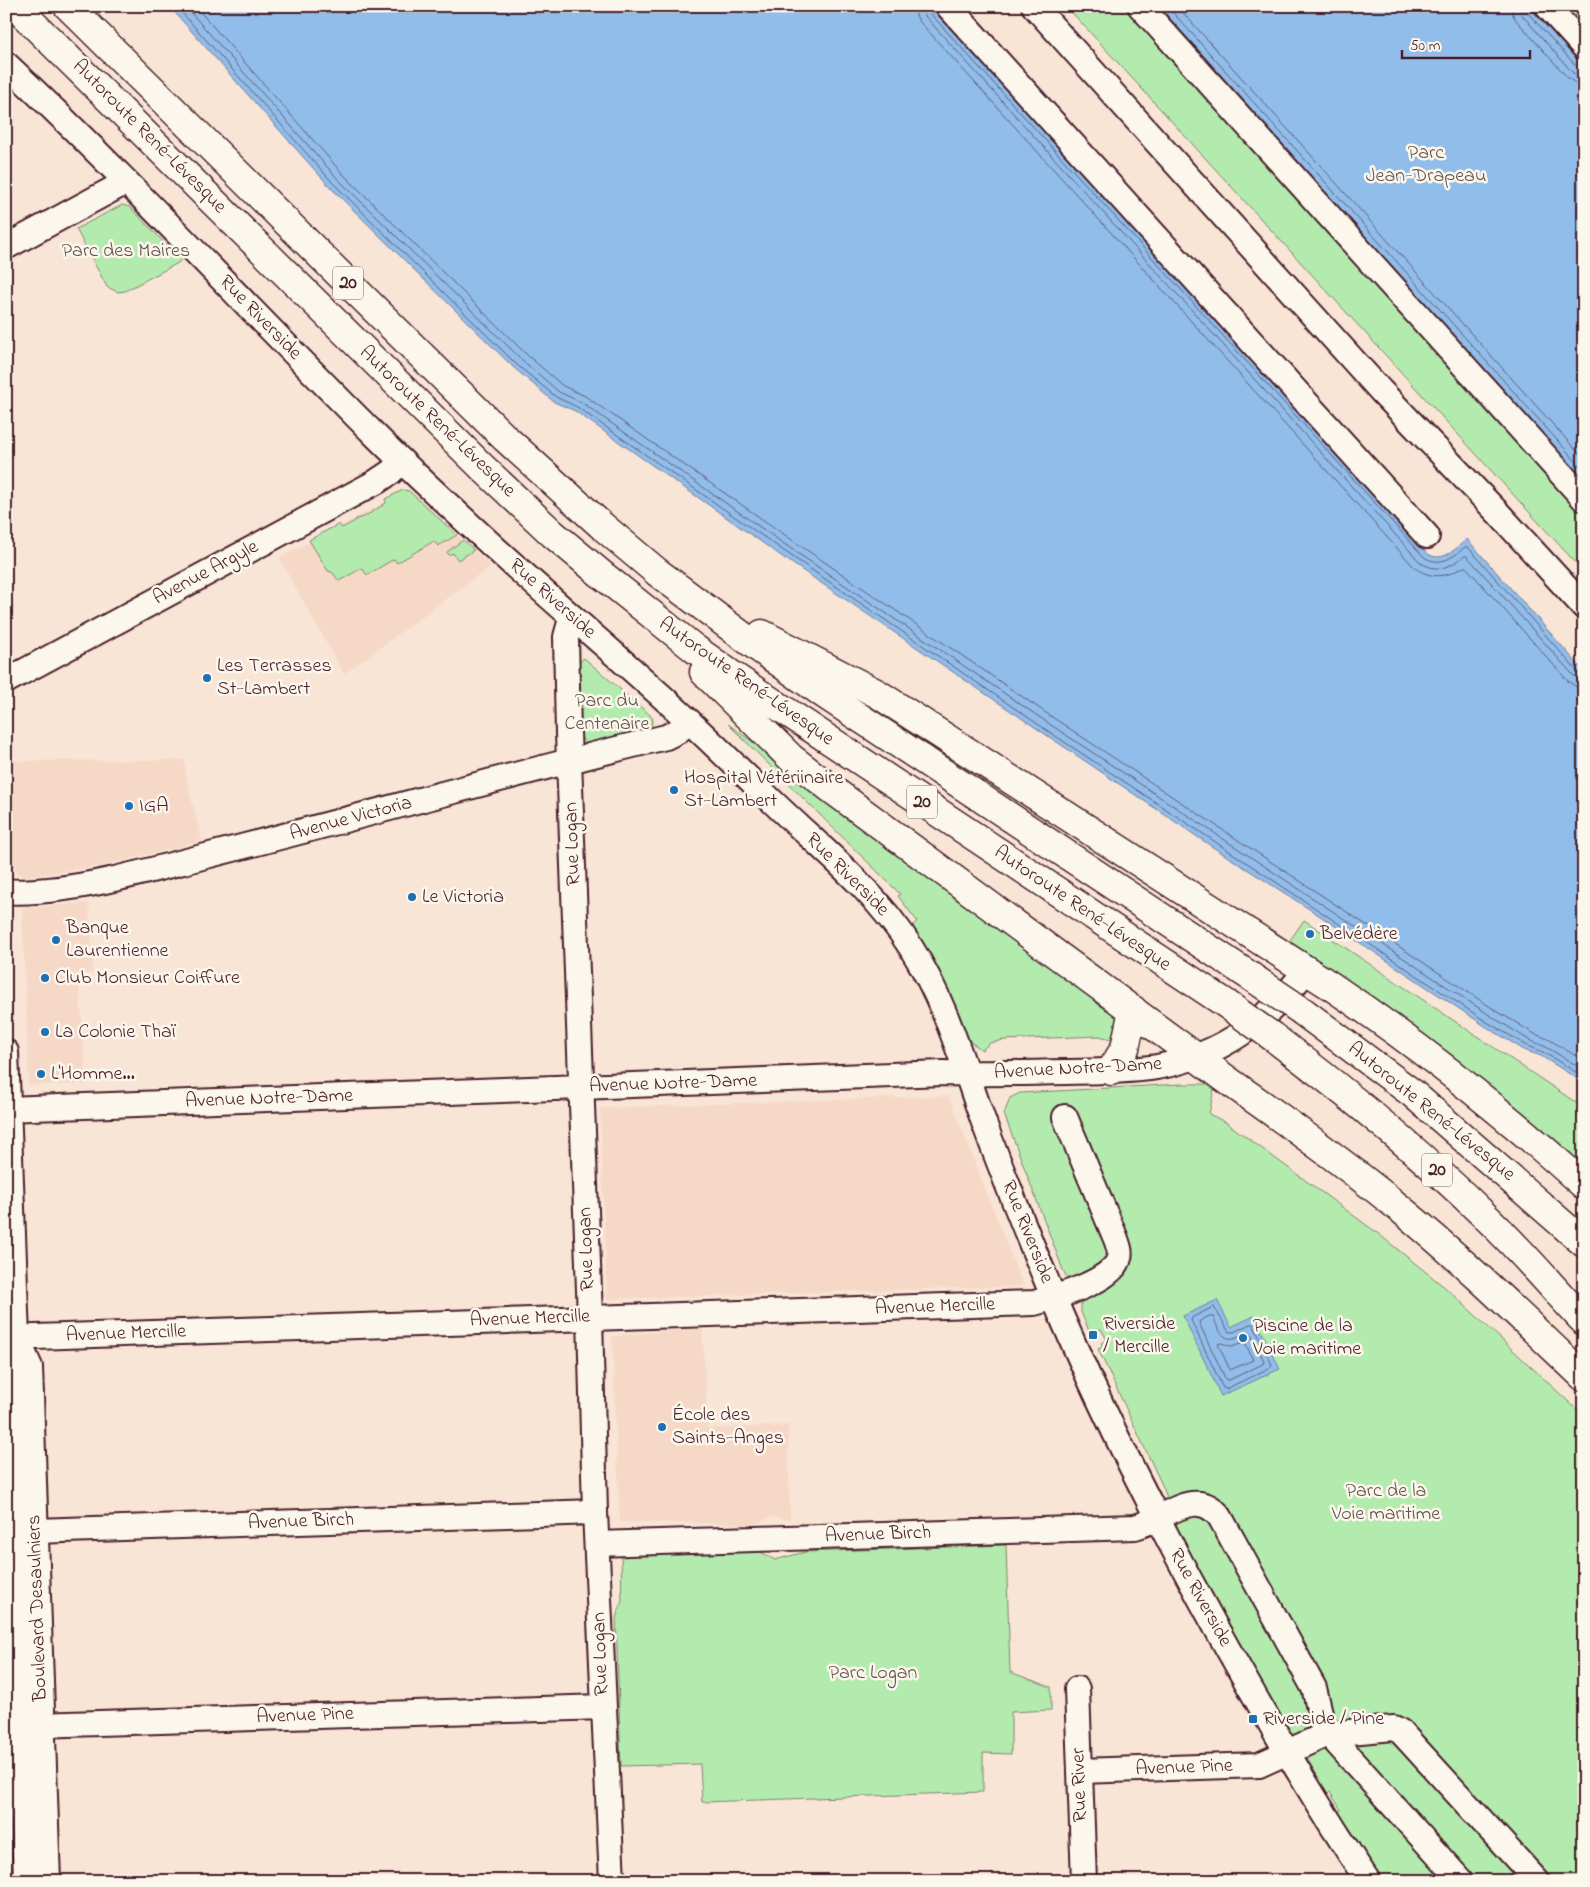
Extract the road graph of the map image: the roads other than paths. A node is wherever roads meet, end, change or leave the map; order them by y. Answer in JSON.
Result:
{"nodes":[{"id":1,"x":15,"y":6,"type":"edge"},
{"id":2,"x":68,"y":6,"type":"edge"},
{"id":3,"x":948,"y":6,"type":"edge"},
{"id":4,"x":964,"y":6,"type":"edge"},
{"id":5,"x":1034,"y":6,"type":"edge"},
{"id":6,"x":1140,"y":6,"type":"edge"},
{"id":7,"x":1547,"y":6,"type":"edge"},
{"id":8,"x":1584,"y":47,"type":"edge"},
{"id":9,"x":992,"y":54,"type":"junction"},
{"id":10,"x":6,"y":64,"type":"edge"},
{"id":11,"x":126,"y":182,"type":"junction"},
{"id":12,"x":6,"y":247,"type":"edge"},
{"id":13,"x":401,"y":461,"type":"junction"},
{"id":14,"x":1584,"y":500,"type":"edge"},
{"id":15,"x":1427,"y":536,"type":"dead end"},
{"id":16,"x":681,"y":591,"type":"junction"},
{"id":17,"x":624,"y":593,"type":"junction"},
{"id":18,"x":1584,"y":607,"type":"edge"},
{"id":19,"x":574,"y":619,"type":"junction"},
{"id":20,"x":6,"y":681,"type":"edge"},
{"id":21,"x":689,"y":721,"type":"junction"},
{"id":22,"x":570,"y":760,"type":"junction"},
{"id":23,"x":6,"y":891,"type":"edge"},
{"id":24,"x":1307,"y":970,"type":"junction"},
{"id":25,"x":1133,"y":1010,"type":"junction"},
{"id":26,"x":6,"y":1052,"type":"edge"},
{"id":27,"x":1194,"y":1056,"type":"junction"},
{"id":28,"x":1111,"y":1071,"type":"junction"},
{"id":29,"x":967,"y":1074,"type":"junction"},
{"id":30,"x":581,"y":1088,"type":"junction"},
{"id":31,"x":8,"y":1109,"type":"edge"},
{"id":32,"x":1065,"y":1117,"type":"dead end"},
{"id":33,"x":1584,"y":1185,"type":"edge"},
{"id":34,"x":1584,"y":1243,"type":"edge"},
{"id":35,"x":1054,"y":1298,"type":"junction"},
{"id":36,"x":590,"y":1317,"type":"junction"},
{"id":37,"x":1584,"y":1321,"type":"edge"},
{"id":38,"x":12,"y":1338,"type":"edge"},
{"id":39,"x":1584,"y":1377,"type":"edge"},
{"id":40,"x":595,"y":1512,"type":"junction"},
{"id":41,"x":1158,"y":1518,"type":"junction"},
{"id":42,"x":18,"y":1531,"type":"edge"},
{"id":43,"x":597,"y":1544,"type":"junction"},
{"id":44,"x":1076,"y":1689,"type":"dead end"},
{"id":45,"x":603,"y":1707,"type":"junction"},
{"id":46,"x":23,"y":1725,"type":"edge"},
{"id":47,"x":1389,"y":1727,"type":"junction"},
{"id":48,"x":1327,"y":1734,"type":"junction"},
{"id":49,"x":1286,"y":1753,"type":"junction"},
{"id":50,"x":1351,"y":1760,"type":"junction"},
{"id":51,"x":1080,"y":1771,"type":"junction"},
{"id":52,"x":26,"y":1881,"type":"edge"},
{"id":53,"x":48,"y":1881,"type":"edge"},
{"id":54,"x":612,"y":1881,"type":"edge"},
{"id":55,"x":1084,"y":1881,"type":"edge"},
{"id":56,"x":1368,"y":1881,"type":"edge"},
{"id":57,"x":1461,"y":1881,"type":"edge"},
{"id":58,"x":1537,"y":1881,"type":"edge"}],
"edges":[{"from":1,"to":17,"type":"highway","name":"Autoroute René-Lévesque","number":"20"},
{"from":2,"to":16,"type":"highway","name":"Autoroute René-Lévesque","number":"20"},
{"from":3,"to":9,"type":"street"},
{"from":4,"to":9,"type":"street"},
{"from":5,"to":18,"type":"street"},
{"from":6,"to":14,"type":"street"},
{"from":7,"to":8,"type":"street"},
{"from":9,"to":15,"type":"street"},
{"from":10,"to":11,"type":"street","name":"Rue Riverside"},
{"from":11,"to":12,"type":"street"},
{"from":11,"to":13,"type":"street","name":"Rue Riverside"},
{"from":13,"to":19,"type":"street","name":"Rue Riverside"},
{"from":13,"to":20,"type":"street","name":"Avenue Argyle"},
{"from":16,"to":24,"type":"highway"},
{"from":16,"to":34,"type":"highway","name":"Autoroute René-Lévesque","number":"20","bridge":true},
{"from":17,"to":25,"type":"highway"},
{"from":17,"to":37,"type":"highway","name":"Autoroute René-Lévesque","number":"20","bridge":true},
{"from":19,"to":21,"type":"street","name":"Rue Riverside"},
{"from":19,"to":22,"type":"street","name":"Rue Logan"},
{"from":21,"to":22,"type":"street","name":"Avenue Victoria"},
{"from":21,"to":29,"type":"street","name":"Rue Riverside"},
{"from":22,"to":23,"type":"street","name":"Avenue Victoria"},
{"from":22,"to":30,"type":"street","name":"Rue Logan"},
{"from":24,"to":27,"type":"street","name":"Avenue Notre-Dame"},
{"from":24,"to":33,"type":"highway"},
{"from":25,"to":27,"type":"highway"},
{"from":25,"to":28,"type":"highway"},
{"from":26,"to":31,"type":"street","name":"Boulevard Desaulniers"},
{"from":27,"to":28,"type":"street","name":"Avenue Notre-Dame"},
{"from":27,"to":39,"type":"highway"},
{"from":28,"to":29,"type":"street","name":"Avenue Notre-Dame"},
{"from":29,"to":30,"type":"street","name":"Avenue Notre-Dame"},
{"from":29,"to":35,"type":"street","name":"Rue Riverside"},
{"from":30,"to":31,"type":"street","name":"Avenue Notre-Dame"},
{"from":30,"to":36,"type":"street","name":"Rue Logan"},
{"from":31,"to":38,"type":"street","name":"Boulevard Desaulniers"},
{"from":32,"to":35,"type":"street","name":"Avenue Mercille"},
{"from":35,"to":36,"type":"street","name":"Avenue Mercille"},
{"from":35,"to":41,"type":"street","name":"Rue Riverside"},
{"from":36,"to":38,"type":"street","name":"Avenue Mercille"},
{"from":36,"to":40,"type":"street","name":"Rue Logan"},
{"from":38,"to":42,"type":"street","name":"Boulevard Desaulniers"},
{"from":40,"to":42,"type":"street","name":"Avenue Birch"},
{"from":40,"to":43,"type":"street","name":"Rue Logan"},
{"from":41,"to":43,"type":"street","name":"Avenue Birch"},
{"from":41,"to":48,"type":"street","name":"Avenue Birch"},
{"from":41,"to":49,"type":"street","name":"Rue Riverside"},
{"from":42,"to":46,"type":"street","name":"Boulevard Desaulniers"},
{"from":43,"to":45,"type":"street","name":"Rue Logan"},
{"from":44,"to":51,"type":"street","name":"Rue River"},
{"from":45,"to":46,"type":"street","name":"Avenue Pine"},
{"from":45,"to":54,"type":"street","name":"Rue Logan"},
{"from":46,"to":52,"type":"street","name":"Boulevard Desaulniers"},
{"from":46,"to":53,"type":"street","name":"Boulevard Desaulniers"},
{"from":47,"to":48,"type":"street","name":"Avenue Pine"},
{"from":47,"to":50,"type":"street"},
{"from":47,"to":58,"type":"street"},
{"from":48,"to":49,"type":"street","name":"Avenue Pine"},
{"from":48,"to":50,"type":"street"},
{"from":49,"to":51,"type":"street","name":"Avenue Pine"},
{"from":49,"to":56,"type":"street","name":"Rue Riverside"},
{"from":50,"to":57,"type":"street"},
{"from":51,"to":55,"type":"street","name":"Rue River"}]}
